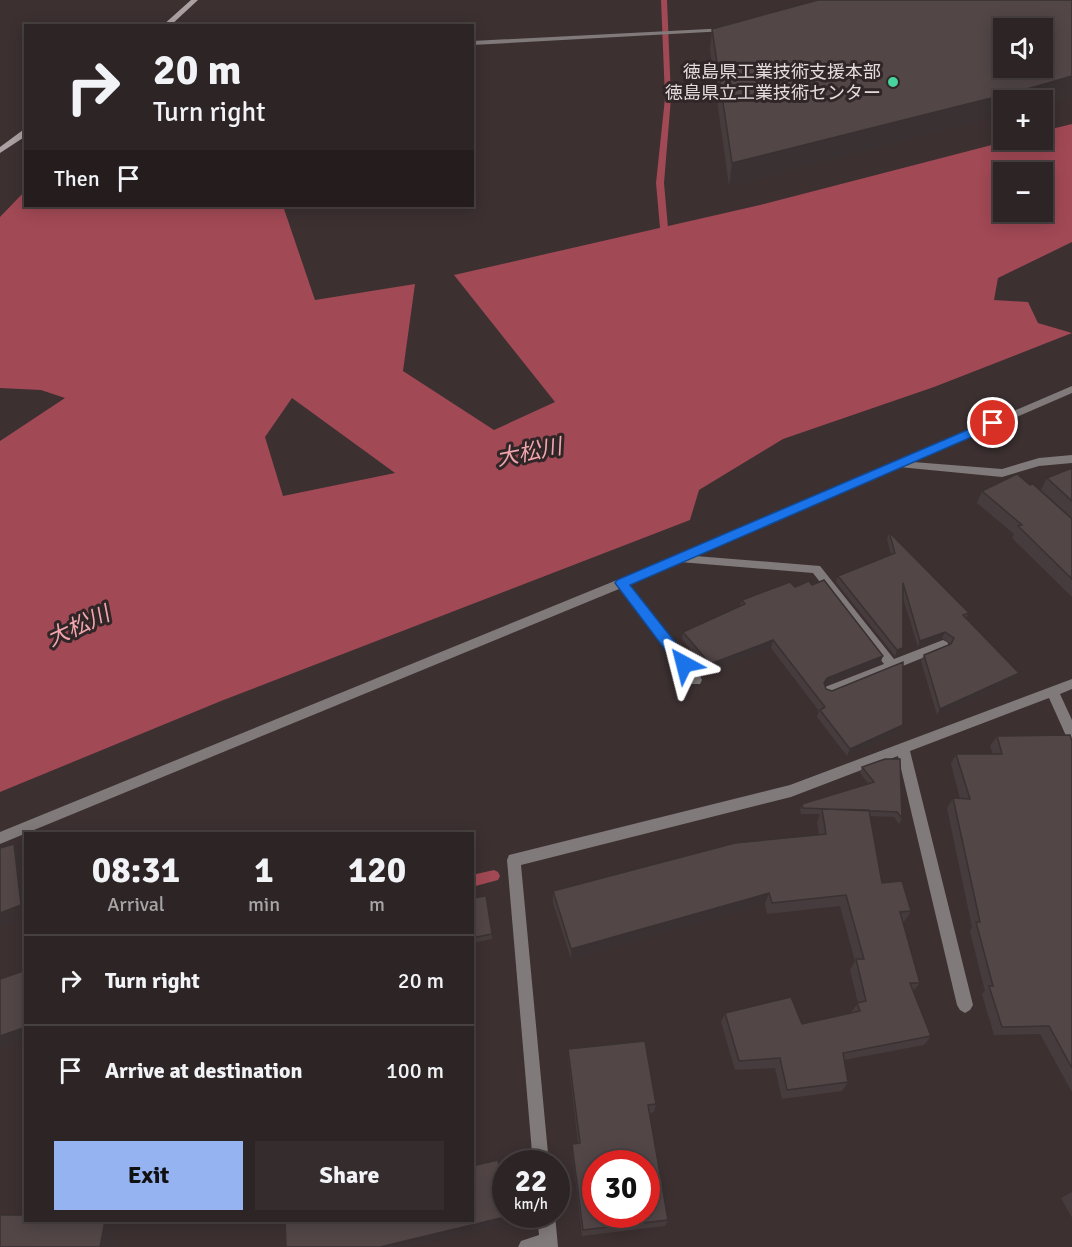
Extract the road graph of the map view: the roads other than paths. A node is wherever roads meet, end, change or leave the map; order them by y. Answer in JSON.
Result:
{"nodes":[{"id":1,"x":195,"y":0,"type":"edge"},
{"id":2,"x":167,"y":24,"type":"edge"},
{"id":3,"x":736,"y":27,"type":"edge"},
{"id":4,"x":474,"y":43,"type":"edge"},
{"id":5,"x":24,"y":133,"type":"edge"},
{"id":6,"x":0,"y":151,"type":"edge"},
{"id":7,"x":1072,"y":389,"type":"edge"},
{"id":8,"x":1072,"y":459,"type":"edge"},
{"id":9,"x":899,"y":464,"type":"junction"},
{"id":10,"x":678,"y":559,"type":"junction"},
{"id":11,"x":621,"y":583,"type":"junction"},
{"id":12,"x":943,"y":645,"type":"edge"},
{"id":13,"x":891,"y":664,"type":"junction"},
{"id":14,"x":696,"y":680,"type":"dead end"},
{"id":15,"x":1072,"y":684,"type":"edge"},
{"id":16,"x":829,"y":691,"type":"edge"},
{"id":17,"x":1052,"y":691,"type":"junction"},
{"id":18,"x":1072,"y":734,"type":"edge"},
{"id":19,"x":903,"y":748,"type":"junction"},
{"id":20,"x":0,"y":838,"type":"edge"},
{"id":21,"x":965,"y":1005,"type":"dead end"},
{"id":22,"x":540,"y":1150,"type":"edge"},
{"id":23,"x":547,"y":1228,"type":"edge"},
{"id":24,"x":549,"y":1245,"type":"edge"},
{"id":25,"x":527,"y":1247,"type":"edge"}],
"edges":[{"from":1,"to":2,"type":"main road"},
{"from":3,"to":4,"type":"street"},
{"from":5,"to":6,"type":"main road"},
{"from":7,"to":9,"type":"street"},
{"from":8,"to":9,"type":"street"},
{"from":9,"to":10,"type":"street"},
{"from":10,"to":11,"type":"street"},
{"from":10,"to":13,"type":"street"},
{"from":11,"to":14,"type":"street"},
{"from":11,"to":20,"type":"street"},
{"from":12,"to":13,"type":"street"},
{"from":13,"to":16,"type":"street"},
{"from":15,"to":17,"type":"street"},
{"from":17,"to":18,"type":"street"},
{"from":17,"to":19,"type":"street"},
{"from":19,"to":21,"type":"street"},
{"from":19,"to":22,"type":"street"},
{"from":23,"to":24,"type":"street"},
{"from":24,"to":25,"type":"street"}]}
